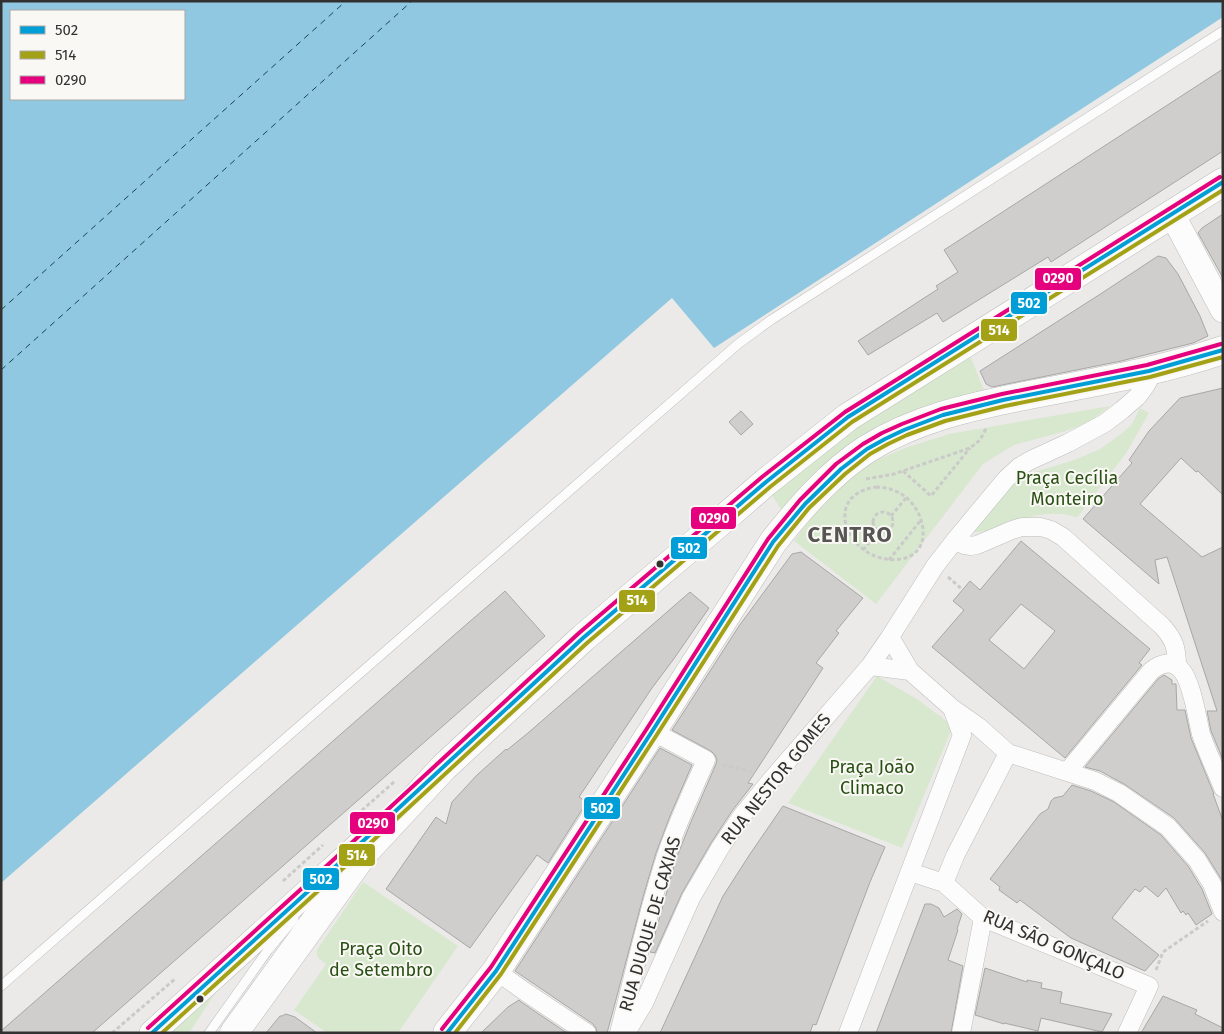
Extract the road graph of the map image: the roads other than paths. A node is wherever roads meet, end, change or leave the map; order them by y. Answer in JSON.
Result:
{"nodes":[{"id":1,"x":1223,"y":31,"type":"edge"},
{"id":2,"x":1223,"y":182,"type":"edge"},
{"id":3,"x":1172,"y":214,"type":"junction"},
{"id":4,"x":1223,"y":310,"type":"edge"},
{"id":5,"x":1223,"y":350,"type":"edge"},
{"id":6,"x":1154,"y":370,"type":"junction"},
{"id":7,"x":956,"y":539,"type":"junction"},
{"id":8,"x":890,"y":638,"type":"junction"},
{"id":9,"x":870,"y":666,"type":"junction"},
{"id":10,"x":1177,"y":666,"type":"junction"},
{"id":11,"x":910,"y":671,"type":"junction"},
{"id":12,"x":952,"y":708,"type":"junction"},
{"id":13,"x":979,"y":728,"type":"junction"},
{"id":14,"x":651,"y":733,"type":"junction"},
{"id":15,"x":962,"y":735,"type":"junction"},
{"id":16,"x":1008,"y":753,"type":"junction"},
{"id":17,"x":444,"y":767,"type":"junction"},
{"id":18,"x":1067,"y":772,"type":"junction"},
{"id":19,"x":1223,"y":788,"type":"edge"},
{"id":20,"x":336,"y":866,"type":"junction"},
{"id":21,"x":910,"y":872,"type":"junction"},
{"id":22,"x":944,"y":883,"type":"junction"},
{"id":23,"x":1223,"y":911,"type":"edge"},
{"id":24,"x":983,"y":918,"type":"junction"},
{"id":25,"x":496,"y":970,"type":"junction"},
{"id":26,"x":1,"y":986,"type":"edge"},
{"id":27,"x":152,"y":1033,"type":"edge"},
{"id":28,"x":209,"y":1033,"type":"edge"},
{"id":29,"x":234,"y":1033,"type":"edge"},
{"id":30,"x":447,"y":1033,"type":"edge"},
{"id":31,"x":587,"y":1033,"type":"edge"},
{"id":32,"x":619,"y":1033,"type":"edge"},
{"id":33,"x":626,"y":1033,"type":"edge"},
{"id":34,"x":848,"y":1033,"type":"edge"},
{"id":35,"x":961,"y":1033,"type":"edge"},
{"id":36,"x":1127,"y":1033,"type":"edge"}],
"edges":[{"from":1,"to":26,"type":"lane"},
{"from":2,"to":3,"type":"main road"},
{"from":3,"to":4,"type":"main road"},
{"from":3,"to":17,"type":"main road"},
{"from":5,"to":6,"type":"main road"},
{"from":6,"to":7,"type":"street","name":"RUA NESTOR GOMES"},
{"from":6,"to":14,"type":"main road"},
{"from":7,"to":8,"type":"street","name":"RUA NESTOR GOMES"},
{"from":7,"to":10,"type":"street"},
{"from":8,"to":9,"type":"street","name":"RUA NESTOR GOMES"},
{"from":8,"to":11,"type":"street"},
{"from":9,"to":11,"type":"street"},
{"from":9,"to":33,"type":"street","name":"RUA NESTOR GOMES"},
{"from":10,"to":18,"type":"street"},
{"from":10,"to":19,"type":"street"},
{"from":11,"to":12,"type":"street"},
{"from":12,"to":13,"type":"street"},
{"from":12,"to":15,"type":"street"},
{"from":13,"to":15,"type":"street"},
{"from":13,"to":16,"type":"street"},
{"from":14,"to":25,"type":"main road"},
{"from":14,"to":32,"type":"street","name":"RUA DUQUE DE CAXIAS"},
{"from":15,"to":21,"type":"street"},
{"from":16,"to":18,"type":"street"},
{"from":16,"to":22,"type":"street"},
{"from":17,"to":20,"type":"main road"},
{"from":17,"to":29,"type":"main road"},
{"from":18,"to":23,"type":"street"},
{"from":20,"to":27,"type":"main road"},
{"from":20,"to":28,"type":"lane"},
{"from":21,"to":22,"type":"street","name":"RUA SÃO GONÇALO"},
{"from":21,"to":34,"type":"street"},
{"from":22,"to":24,"type":"street","name":"RUA SÃO GONÇALO"},
{"from":24,"to":35,"type":"street"},
{"from":24,"to":36,"type":"street","name":"RUA SÃO GONÇALO"},
{"from":25,"to":30,"type":"main road"},
{"from":25,"to":31,"type":"street"}]}
